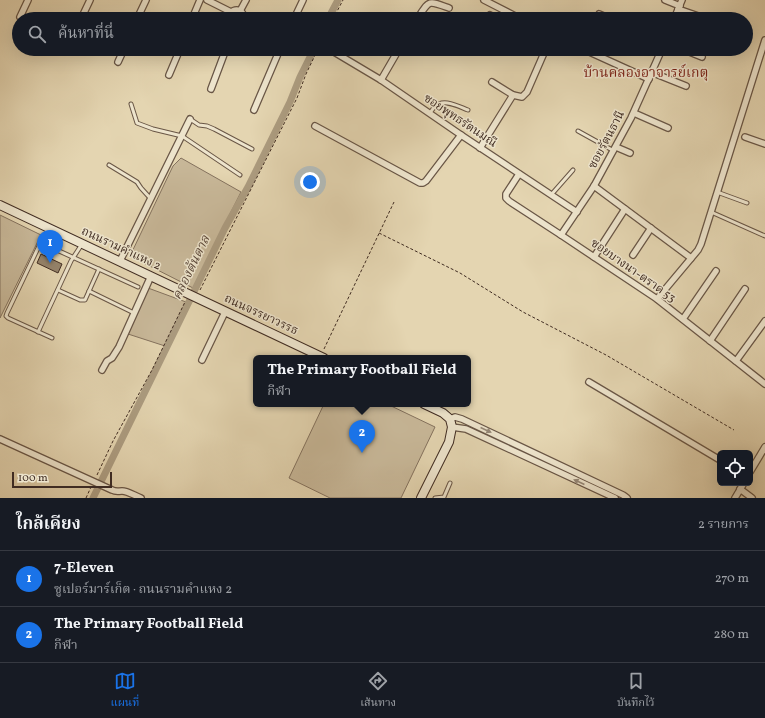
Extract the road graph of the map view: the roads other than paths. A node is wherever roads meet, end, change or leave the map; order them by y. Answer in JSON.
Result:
{"nodes":[{"id":1,"x":28,"y":0,"type":"edge"},
{"id":2,"x":90,"y":0,"type":"edge"},
{"id":3,"x":146,"y":0,"type":"edge"},
{"id":4,"x":200,"y":0,"type":"edge"},
{"id":5,"x":207,"y":0,"type":"edge"},
{"id":6,"x":246,"y":0,"type":"edge"},
{"id":7,"x":303,"y":0,"type":"edge"},
{"id":8,"x":484,"y":0,"type":"edge"},
{"id":9,"x":665,"y":0,"type":"edge"},
{"id":10,"x":680,"y":5,"type":"edge"},
{"id":11,"x":449,"y":8,"type":"dead end"},
{"id":12,"x":240,"y":11,"type":"joint"},
{"id":13,"x":22,"y":12,"type":"edge"},
{"id":14,"x":84,"y":12,"type":"edge"},
{"id":15,"x":140,"y":12,"type":"edge"},
{"id":16,"x":195,"y":12,"type":"edge"},
{"id":17,"x":231,"y":12,"type":"joint"},
{"id":18,"x":297,"y":12,"type":"edge"},
{"id":19,"x":421,"y":12,"type":"edge"},
{"id":20,"x":507,"y":12,"type":"edge"},
{"id":21,"x":694,"y":12,"type":"edge"},
{"id":22,"x":765,"y":40,"type":"edge"},
{"id":23,"x":121,"y":56,"type":"edge"},
{"id":24,"x":177,"y":56,"type":"edge"},
{"id":25,"x":223,"y":56,"type":"edge"},
{"id":26,"x":277,"y":56,"type":"edge"},
{"id":27,"x":341,"y":56,"type":"edge"},
{"id":28,"x":395,"y":56,"type":"edge"},
{"id":29,"x":543,"y":56,"type":"edge"},
{"id":30,"x":598,"y":56,"type":"edge"},
{"id":31,"x":659,"y":56,"type":"edge"},
{"id":32,"x":118,"y":62,"type":"dead end"},
{"id":33,"x":652,"y":72,"type":"junction"},
{"id":34,"x":169,"y":75,"type":"dead end"},
{"id":35,"x":649,"y":79,"type":"junction"},
{"id":36,"x":381,"y":80,"type":"junction"},
{"id":37,"x":492,"y":82,"type":"dead end"},
{"id":38,"x":686,"y":86,"type":"dead end"},
{"id":39,"x":211,"y":89,"type":"dead end"},
{"id":40,"x":513,"y":95,"type":"junction"},
{"id":41,"x":131,"y":104,"type":"dead end"},
{"id":42,"x":254,"y":110,"type":"dead end"},
{"id":43,"x":468,"y":110,"type":"dead end"},
{"id":44,"x":634,"y":113,"type":"junction"},
{"id":45,"x":430,"y":114,"type":"junction"},
{"id":46,"x":190,"y":119,"type":"joint"},
{"id":47,"x":316,"y":126,"type":"dead end"},
{"id":48,"x":668,"y":128,"type":"dead end"},
{"id":49,"x":578,"y":130,"type":"dead end"},
{"id":50,"x":461,"y":135,"type":"junction"},
{"id":51,"x":182,"y":136,"type":"junction"},
{"id":52,"x":745,"y":137,"type":"dead end"},
{"id":53,"x":765,"y":144,"type":"edge"},
{"id":54,"x":480,"y":148,"type":"junction"},
{"id":55,"x":252,"y":149,"type":"dead end"},
{"id":56,"x":615,"y":149,"type":"junction"},
{"id":57,"x":630,"y":153,"type":"dead end"},
{"id":58,"x":109,"y":165,"type":"dead end"},
{"id":59,"x":574,"y":170,"type":"dead end"},
{"id":60,"x":519,"y":174,"type":"junction"},
{"id":61,"x":240,"y":175,"type":"dead end"},
{"id":62,"x":594,"y":186,"type":"junction"},
{"id":63,"x":717,"y":192,"type":"junction"},
{"id":64,"x":551,"y":195,"type":"junction"},
{"id":65,"x":151,"y":199,"type":"junction"},
{"id":66,"x":747,"y":203,"type":"dead end"},
{"id":67,"x":0,"y":205,"type":"edge"},
{"id":68,"x":625,"y":209,"type":"junction"},
{"id":69,"x":577,"y":212,"type":"junction"},
{"id":70,"x":711,"y":212,"type":"junction"},
{"id":71,"x":651,"y":228,"type":"junction"},
{"id":72,"x":561,"y":235,"type":"junction"},
{"id":73,"x":765,"y":236,"type":"edge"},
{"id":74,"x":82,"y":244,"type":"junction"},
{"id":75,"x":633,"y":255,"type":"dead end"},
{"id":76,"x":74,"y":257,"type":"junction"},
{"id":77,"x":594,"y":257,"type":"junction"},
{"id":78,"x":691,"y":258,"type":"junction"},
{"id":79,"x":120,"y":261,"type":"junction"},
{"id":80,"x":99,"y":269,"type":"junction"},
{"id":81,"x":716,"y":271,"type":"dead end"},
{"id":82,"x":151,"y":276,"type":"junction"},
{"id":83,"x":138,"y":287,"type":"dead end"},
{"id":84,"x":745,"y":289,"type":"dead end"},
{"id":85,"x":58,"y":290,"type":"junction"},
{"id":86,"x":89,"y":291,"type":"junction"},
{"id":87,"x":192,"y":296,"type":"joint"},
{"id":88,"x":657,"y":299,"type":"junction"},
{"id":89,"x":225,"y":312,"type":"junction"},
{"id":90,"x":134,"y":313,"type":"junction"},
{"id":91,"x":683,"y":319,"type":"junction"},
{"id":92,"x":765,"y":321,"type":"edge"},
{"id":93,"x":38,"y":332,"type":"junction"},
{"id":94,"x":52,"y":338,"type":"dead end"},
{"id":95,"x":710,"y":341,"type":"junction"},
{"id":96,"x":309,"y":355,"type":"edge"},
{"id":97,"x":202,"y":360,"type":"dead end"},
{"id":98,"x":736,"y":361,"type":"junction"},
{"id":99,"x":102,"y":370,"type":"dead end"},
{"id":100,"x":588,"y":382,"type":"dead end"},
{"id":101,"x":765,"y":384,"type":"edge"},
{"id":102,"x":430,"y":407,"type":"edge"},
{"id":103,"x":451,"y":423,"type":"junction"},
{"id":104,"x":0,"y":439,"type":"edge"},
{"id":105,"x":765,"y":449,"type":"edge"},
{"id":106,"x":717,"y":458,"type":"edge"},
{"id":107,"x":557,"y":463,"type":"junction"},
{"id":108,"x":753,"y":467,"type":"edge"},
{"id":109,"x":554,"y":470,"type":"junction"},
{"id":110,"x":450,"y":483,"type":"dead end"},
{"id":111,"x":742,"y":486,"type":"edge"},
{"id":112,"x":740,"y":489,"type":"junction"},
{"id":113,"x":141,"y":498,"type":"edge"},
{"id":114,"x":421,"y":498,"type":"edge"},
{"id":115,"x":435,"y":498,"type":"edge"},
{"id":116,"x":615,"y":498,"type":"edge"},
{"id":117,"x":627,"y":498,"type":"edge"},
{"id":118,"x":735,"y":498,"type":"edge"},
{"id":119,"x":752,"y":498,"type":"edge"}],
"edges":[{"from":1,"to":13,"type":"street"},
{"from":2,"to":14,"type":"street"},
{"from":3,"to":15,"type":"street"},
{"from":4,"to":16,"type":"street"},
{"from":5,"to":17,"type":"street"},
{"from":6,"to":12,"type":"street"},
{"from":7,"to":18,"type":"street"},
{"from":8,"to":20,"type":"street"},
{"from":9,"to":10,"type":"street"},
{"from":10,"to":21,"type":"street"},
{"from":11,"to":19,"type":"street"},
{"from":12,"to":17,"type":"street"},
{"from":22,"to":63,"type":"street"},
{"from":23,"to":32,"type":"street"},
{"from":24,"to":34,"type":"street"},
{"from":25,"to":39,"type":"street"},
{"from":26,"to":42,"type":"street"},
{"from":27,"to":36,"type":"street","name":"ซอยพุทธรัตนมณี"},
{"from":28,"to":36,"type":"street"},
{"from":29,"to":40,"type":"street"},
{"from":30,"to":35,"type":"street"},
{"from":31,"to":33,"type":"street","name":"ซอยรัตนธานี"},
{"from":33,"to":35,"type":"street","name":"ซอยรัตนธานี"},
{"from":33,"to":38,"type":"street"},
{"from":35,"to":44,"type":"street","name":"ซอยรัตนธานี"},
{"from":36,"to":45,"type":"street","name":"ซอยพุทธรัตนมณี"},
{"from":37,"to":40,"type":"street"},
{"from":40,"to":54,"type":"street"},
{"from":41,"to":51,"type":"lane"},
{"from":43,"to":45,"type":"lane"},
{"from":44,"to":48,"type":"street"},
{"from":44,"to":56,"type":"street","name":"ซอยรัตนธานี"},
{"from":45,"to":50,"type":"street","name":"ซอยพุทธรัตนมณี"},
{"from":46,"to":51,"type":"street"},
{"from":46,"to":55,"type":"lane"},
{"from":47,"to":50,"type":"street"},
{"from":49,"to":56,"type":"lane"},
{"from":50,"to":54,"type":"street","name":"ซอยพุทธรัตนมณี"},
{"from":51,"to":61,"type":"lane"},
{"from":51,"to":65,"type":"street"},
{"from":52,"to":53,"type":"street"},
{"from":54,"to":60,"type":"street","name":"ซอยพุทธรัตนมณี"},
{"from":56,"to":57,"type":"street"},
{"from":56,"to":62,"type":"street","name":"ซอยรัตนธานี"},
{"from":58,"to":65,"type":"lane"},
{"from":59,"to":64,"type":"lane"},
{"from":60,"to":64,"type":"street","name":"ซอยพุทธรัตนมณี"},
{"from":60,"to":72,"type":"street","name":"ซอยบางนา-ตราด 53"},
{"from":62,"to":68,"type":"street"},
{"from":62,"to":69,"type":"street","name":"ซอยรัตนธานี"},
{"from":63,"to":66,"type":"lane"},
{"from":63,"to":70,"type":"street"},
{"from":64,"to":69,"type":"street","name":"ซอยพุทธรัตนมณี"},
{"from":65,"to":79,"type":"street"},
{"from":67,"to":74,"type":"main road","name":"ถนนรามคำแหง 2"},
{"from":68,"to":71,"type":"street"},
{"from":68,"to":77,"type":"street"},
{"from":69,"to":72,"type":"street","name":"ซอยรัตนธานี"},
{"from":70,"to":73,"type":"lane"},
{"from":70,"to":78,"type":"street"},
{"from":71,"to":75,"type":"street"},
{"from":71,"to":78,"type":"street"},
{"from":72,"to":77,"type":"street","name":"ซอยบางนา-ตราด 53"},
{"from":74,"to":76,"type":"lane"},
{"from":74,"to":79,"type":"main road","name":"ถนนรามคำแหง 2"},
{"from":76,"to":80,"type":"lane"},
{"from":76,"to":85,"type":"lane"},
{"from":76,"to":93,"type":"lane"},
{"from":77,"to":88,"type":"street","name":"ซอยบางนา-ตราด 53"},
{"from":78,"to":88,"type":"street"},
{"from":79,"to":82,"type":"main road","name":"ถนนรามคำแหง 2"},
{"from":80,"to":83,"type":"lane"},
{"from":80,"to":86,"type":"lane"},
{"from":81,"to":91,"type":"street"},
{"from":82,"to":87,"type":"main road","name":"ถนนรามคำแหง 2"},
{"from":82,"to":90,"type":"street"},
{"from":84,"to":95,"type":"street"},
{"from":85,"to":86,"type":"lane"},
{"from":85,"to":93,"type":"lane"},
{"from":86,"to":90,"type":"lane"},
{"from":87,"to":89,"type":"main road","name":"ถนนจรรยาวรรธ"},
{"from":88,"to":91,"type":"street","name":"ซอยบางนา-ตราด 53"},
{"from":89,"to":96,"type":"main road","name":"ถนนจรรยาวรรธ"},
{"from":89,"to":97,"type":"street"},
{"from":90,"to":99,"type":"street"},
{"from":91,"to":95,"type":"street","name":"ซอยบางนา-ตราด 53"},
{"from":92,"to":98,"type":"street"},
{"from":93,"to":94,"type":"lane"},
{"from":95,"to":98,"type":"street","name":"ซอยบางนา-ตราด 53"},
{"from":98,"to":101,"type":"street","name":"ซอยบางนา-ตราด 53"},
{"from":100,"to":106,"type":"street"},
{"from":102,"to":103,"type":"main road"},
{"from":103,"to":107,"type":"street","one_way":true},
{"from":103,"to":109,"type":"street"},
{"from":103,"to":114,"type":"main road"},
{"from":104,"to":113,"type":"street"},
{"from":105,"to":108,"type":"street"},
{"from":107,"to":109,"type":"lane"},
{"from":107,"to":117,"type":"street"},
{"from":116,"to":109,"type":"street","one_way":true},
{"from":110,"to":115,"type":"lane"},
{"from":111,"to":112,"type":"street"},
{"from":112,"to":118,"type":"street"},
{"from":112,"to":119,"type":"street"}]}
